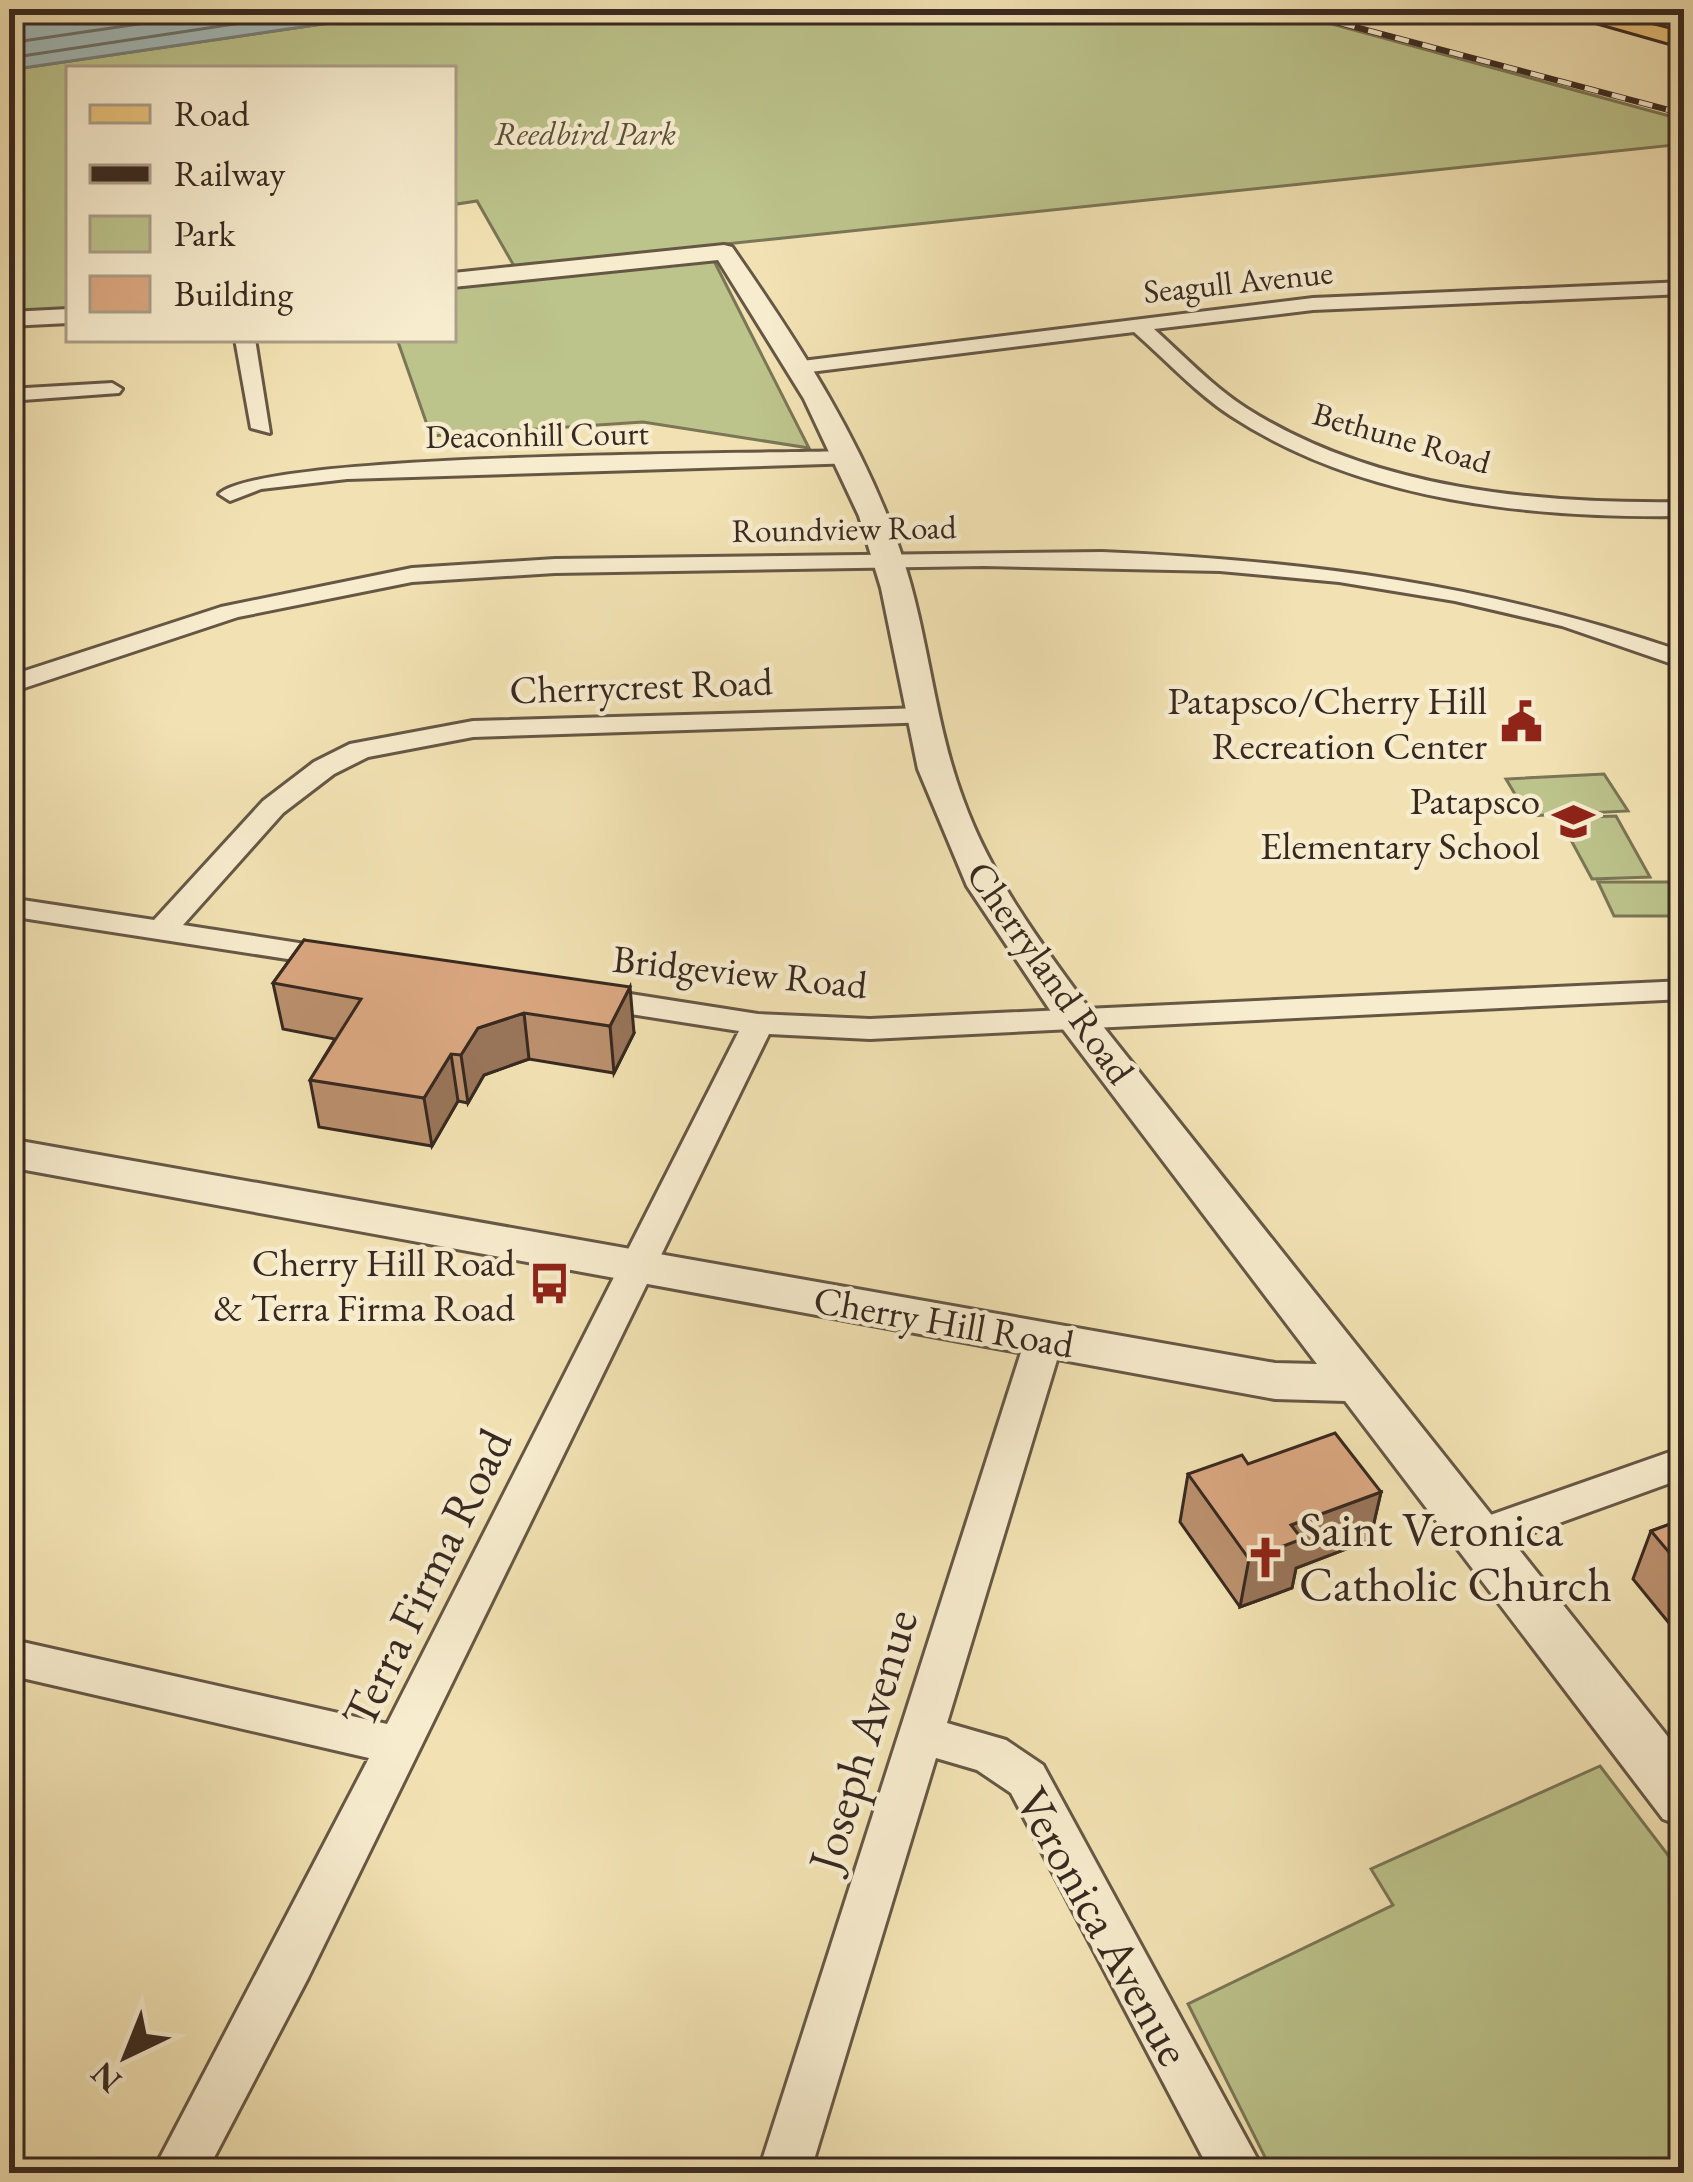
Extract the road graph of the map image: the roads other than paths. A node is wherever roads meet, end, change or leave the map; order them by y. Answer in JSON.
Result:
{"nodes":[{"id":1,"x":1561,"y":9,"type":"edge"},
{"id":2,"x":1598,"y":9,"type":"edge"},
{"id":3,"x":1684,"y":30,"type":"edge"},
{"id":4,"x":1684,"y":40,"type":"edge"},
{"id":5,"x":456,"y":280,"type":"edge"},
{"id":6,"x":1684,"y":288,"type":"edge"},
{"id":7,"x":66,"y":316,"type":"edge"},
{"id":8,"x":9,"y":319,"type":"edge"},
{"id":9,"x":1139,"y":326,"type":"junction"},
{"id":10,"x":246,"y":342,"type":"edge"},
{"id":11,"x":802,"y":368,"type":"junction"},
{"id":12,"x":112,"y":388,"type":"dead end"},
{"id":13,"x":9,"y":394,"type":"edge"},
{"id":14,"x":262,"y":428,"type":"dead end"},
{"id":15,"x":849,"y":458,"type":"junction"},
{"id":16,"x":230,"y":494,"type":"dead end"},
{"id":17,"x":1684,"y":509,"type":"edge"},
{"id":18,"x":888,"y":560,"type":"junction"},
{"id":19,"x":1684,"y":660,"type":"edge"},
{"id":20,"x":9,"y":685,"type":"edge"},
{"id":21,"x":926,"y":716,"type":"junction"},
{"id":22,"x":9,"y":907,"type":"edge"},
{"id":23,"x":163,"y":929,"type":"junction"},
{"id":24,"x":366,"y":962,"type":"edge"},
{"id":25,"x":1684,"y":990,"type":"edge"},
{"id":26,"x":550,"y":991,"type":"edge"},
{"id":27,"x":1076,"y":1019,"type":"junction"},
{"id":28,"x":758,"y":1024,"type":"junction"},
{"id":29,"x":9,"y":1153,"type":"edge"},
{"id":30,"x":633,"y":1265,"type":"junction"},
{"id":31,"x":1044,"y":1340,"type":"junction"},
{"id":32,"x":1358,"y":1383,"type":"junction"},
{"id":33,"x":1684,"y":1462,"type":"edge"},
{"id":34,"x":1476,"y":1537,"type":"junction"},
{"id":35,"x":9,"y":1657,"type":"edge"},
{"id":36,"x":921,"y":1735,"type":"junction"},
{"id":37,"x":400,"y":1746,"type":"junction"},
{"id":38,"x":1684,"y":1801,"type":"edge"},
{"id":39,"x":178,"y":2173,"type":"edge"},
{"id":40,"x":784,"y":2173,"type":"edge"},
{"id":41,"x":1239,"y":2173,"type":"edge"}],
"edges":[{"from":1,"to":4,"type":"main road"},
{"from":2,"to":3,"type":"main road"},
{"from":5,"to":11,"type":"street","name":"Cherryland Road"},
{"from":6,"to":9,"type":"street","name":"Seagull Avenue"},
{"from":7,"to":8,"type":"street"},
{"from":9,"to":11,"type":"street","name":"Seagull Avenue"},
{"from":9,"to":17,"type":"street","name":"Bethune Road"},
{"from":10,"to":14,"type":"street"},
{"from":11,"to":15,"type":"street","name":"Cherryland Road"},
{"from":12,"to":13,"type":"street"},
{"from":15,"to":16,"type":"street","name":"Deaconhill Court"},
{"from":15,"to":18,"type":"street","name":"Cherryland Road"},
{"from":18,"to":19,"type":"street","name":"Roundview Road"},
{"from":18,"to":20,"type":"street","name":"Roundview Road"},
{"from":18,"to":21,"type":"street","name":"Cherryland Road"},
{"from":21,"to":23,"type":"street","name":"Cherrycrest Road"},
{"from":21,"to":27,"type":"street","name":"Cherryland Road"},
{"from":22,"to":23,"type":"street"},
{"from":23,"to":24,"type":"street"},
{"from":25,"to":27,"type":"street","name":"Bridgeview Road"},
{"from":26,"to":28,"type":"street","name":"Bridgeview Road"},
{"from":27,"to":28,"type":"street","name":"Bridgeview Road"},
{"from":27,"to":32,"type":"street","name":"Cherryland Road"},
{"from":28,"to":30,"type":"street","name":"Terra Firma Road"},
{"from":29,"to":30,"type":"street","name":"Cherry Hill Road"},
{"from":30,"to":31,"type":"street","name":"Cherry Hill Road"},
{"from":30,"to":37,"type":"street","name":"Terra Firma Road"},
{"from":31,"to":32,"type":"street","name":"Cherry Hill Road"},
{"from":31,"to":36,"type":"street","name":"Joseph Avenue"},
{"from":32,"to":34,"type":"street"},
{"from":33,"to":34,"type":"street"},
{"from":34,"to":38,"type":"street"},
{"from":35,"to":37,"type":"street"},
{"from":36,"to":40,"type":"street","name":"Joseph Avenue"},
{"from":36,"to":41,"type":"street","name":"Veronica Avenue"},
{"from":37,"to":39,"type":"street","name":"Terra Firma Road"}]}
